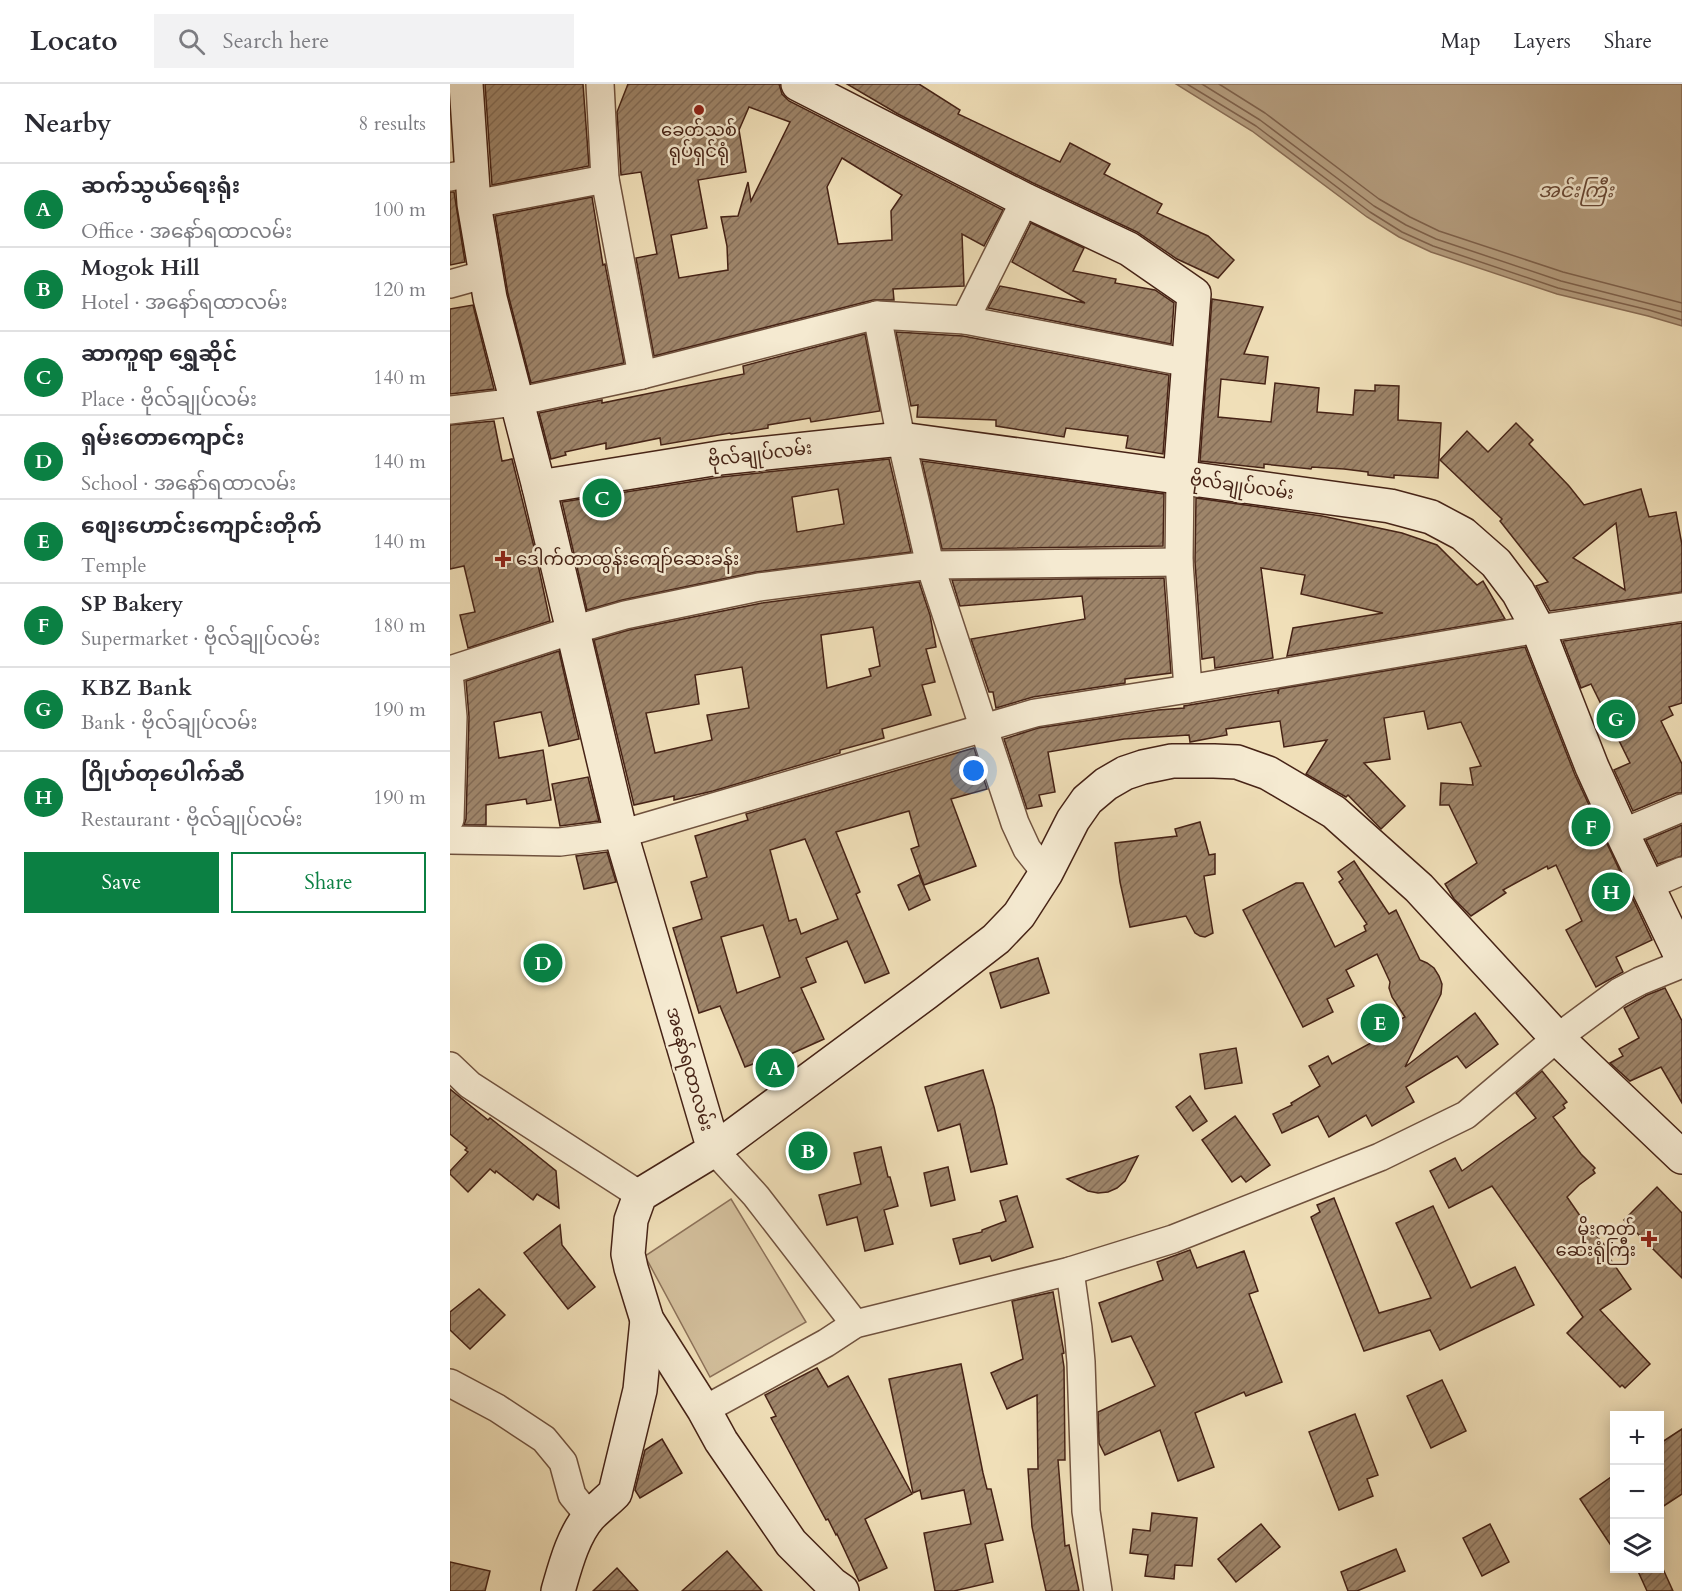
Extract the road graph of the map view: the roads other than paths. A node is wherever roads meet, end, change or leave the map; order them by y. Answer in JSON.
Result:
{"nodes":[{"id":1,"x":466,"y":84,"type":"edge"},
{"id":2,"x":600,"y":84,"type":"edge"},
{"id":3,"x":798,"y":84,"type":"edge"},
{"id":4,"x":605,"y":179,"type":"junction"},
{"id":5,"x":465,"y":184,"type":"edge"},
{"id":6,"x":1025,"y":200,"type":"junction"},
{"id":7,"x":486,"y":274,"type":"junction"},
{"id":8,"x":450,"y":284,"type":"edge"},
{"id":9,"x":877,"y":315,"type":"junction"},
{"id":10,"x":965,"y":320,"type":"junction"},
{"id":11,"x":1189,"y":363,"type":"junction"},
{"id":12,"x":642,"y":375,"type":"junction"},
{"id":13,"x":516,"y":402,"type":"junction"},
{"id":14,"x":450,"y":410,"type":"edge"},
{"id":15,"x":901,"y":439,"type":"junction"},
{"id":16,"x":1180,"y":477,"type":"junction"},
{"id":17,"x":539,"y":487,"type":"junction"},
{"id":18,"x":1179,"y":562,"type":"junction"},
{"id":19,"x":930,"y":565,"type":"junction"},
{"id":20,"x":1682,"y":607,"type":"edge"},
{"id":21,"x":1538,"y":629,"type":"junction"},
{"id":22,"x":573,"y":630,"type":"junction"},
{"id":23,"x":450,"y":670,"type":"edge"},
{"id":24,"x":450,"y":683,"type":"edge"},
{"id":25,"x":1188,"y":688,"type":"junction"},
{"id":26,"x":983,"y":727,"type":"junction"},
{"id":27,"x":1682,"y":808,"type":"edge"},
{"id":28,"x":450,"y":819,"type":"edge"},
{"id":29,"x":1622,"y":833,"type":"junction"},
{"id":30,"x":621,"y":834,"type":"junction"},
{"id":31,"x":450,"y":840,"type":"edge"},
{"id":32,"x":1682,"y":871,"type":"edge"},
{"id":33,"x":1046,"y":873,"type":"junction"},
{"id":34,"x":1647,"y":886,"type":"junction"},
{"id":35,"x":1682,"y":958,"type":"edge"},
{"id":36,"x":1682,"y":964,"type":"edge"},
{"id":37,"x":1557,"y":1038,"type":"junction"},
{"id":38,"x":450,"y":1066,"type":"edge"},
{"id":39,"x":714,"y":1150,"type":"junction"},
{"id":40,"x":1682,"y":1157,"type":"edge"},
{"id":41,"x":640,"y":1195,"type":"junction"},
{"id":42,"x":1070,"y":1270,"type":"junction"},
{"id":43,"x":648,"y":1320,"type":"junction"},
{"id":44,"x":855,"y":1324,"type":"junction"},
{"id":45,"x":450,"y":1383,"type":"edge"},
{"id":46,"x":704,"y":1410,"type":"junction"},
{"id":47,"x":590,"y":1516,"type":"junction"},
{"id":48,"x":558,"y":1591,"type":"edge"},
{"id":49,"x":842,"y":1591,"type":"edge"},
{"id":50,"x":1098,"y":1591,"type":"edge"}],
"edges":[{"from":1,"to":5,"type":"street","name":"အ‌နော်‌ရထာလမ်း"},
{"from":2,"to":4,"type":"street"},
{"from":3,"to":6,"type":"street"},
{"from":4,"to":5,"type":"street"},
{"from":4,"to":12,"type":"street"},
{"from":5,"to":7,"type":"street","name":"အ‌နော်‌ရထာလမ်း"},
{"from":6,"to":10,"type":"street"},
{"from":6,"to":11,"type":"street"},
{"from":7,"to":8,"type":"street"},
{"from":7,"to":13,"type":"street","name":"အ‌နော်‌ရထာလမ်း"},
{"from":9,"to":10,"type":"street"},
{"from":9,"to":12,"type":"street"},
{"from":9,"to":15,"type":"street"},
{"from":10,"to":11,"type":"street"},
{"from":11,"to":16,"type":"street"},
{"from":12,"to":13,"type":"street"},
{"from":13,"to":14,"type":"street"},
{"from":13,"to":17,"type":"street","name":"အ‌နော်‌ရထာလမ်း"},
{"from":15,"to":16,"type":"street","name":"ဗိုလ်‌ချုပ်‌လမ်း"},
{"from":15,"to":17,"type":"street","name":"ဗိုလ်‌ချုပ်‌လမ်း"},
{"from":15,"to":19,"type":"street"},
{"from":16,"to":18,"type":"street"},
{"from":16,"to":21,"type":"street","name":"ဗိုလ်‌ချုပ်‌လမ်း"},
{"from":17,"to":22,"type":"street","name":"အ‌နော်‌ရထာလမ်း"},
{"from":18,"to":19,"type":"street"},
{"from":18,"to":25,"type":"street"},
{"from":19,"to":22,"type":"street"},
{"from":19,"to":26,"type":"street"},
{"from":20,"to":21,"type":"street"},
{"from":21,"to":25,"type":"street"},
{"from":21,"to":29,"type":"street","name":"ဗိုလ်‌ချုပ်‌လမ်း"},
{"from":22,"to":23,"type":"street"},
{"from":22,"to":30,"type":"street","name":"အ‌နော်‌ရထာလမ်း"},
{"from":24,"to":28,"type":"street"},
{"from":25,"to":26,"type":"street"},
{"from":26,"to":30,"type":"street"},
{"from":26,"to":33,"type":"street"},
{"from":27,"to":29,"type":"street"},
{"from":29,"to":34,"type":"street","name":"ဗိုလ်‌ချုပ်‌လမ်း"},
{"from":30,"to":31,"type":"street"},
{"from":30,"to":39,"type":"street","name":"အ‌နော်‌ရထာလမ်း"},
{"from":32,"to":34,"type":"street"},
{"from":33,"to":37,"type":"street"},
{"from":33,"to":39,"type":"street"},
{"from":34,"to":35,"type":"street","name":"ဗိုလ်‌ချုပ်‌လမ်း"},
{"from":36,"to":37,"type":"street"},
{"from":37,"to":40,"type":"street"},
{"from":37,"to":42,"type":"street"},
{"from":38,"to":41,"type":"street"},
{"from":39,"to":41,"type":"street","name":"အ‌နော်‌ရထာလမ်း"},
{"from":39,"to":44,"type":"street"},
{"from":41,"to":43,"type":"street"},
{"from":42,"to":44,"type":"street"},
{"from":42,"to":50,"type":"street"},
{"from":43,"to":46,"type":"street"},
{"from":43,"to":47,"type":"street"},
{"from":44,"to":46,"type":"street"},
{"from":45,"to":47,"type":"street"},
{"from":46,"to":49,"type":"street"},
{"from":47,"to":48,"type":"street"}]}
